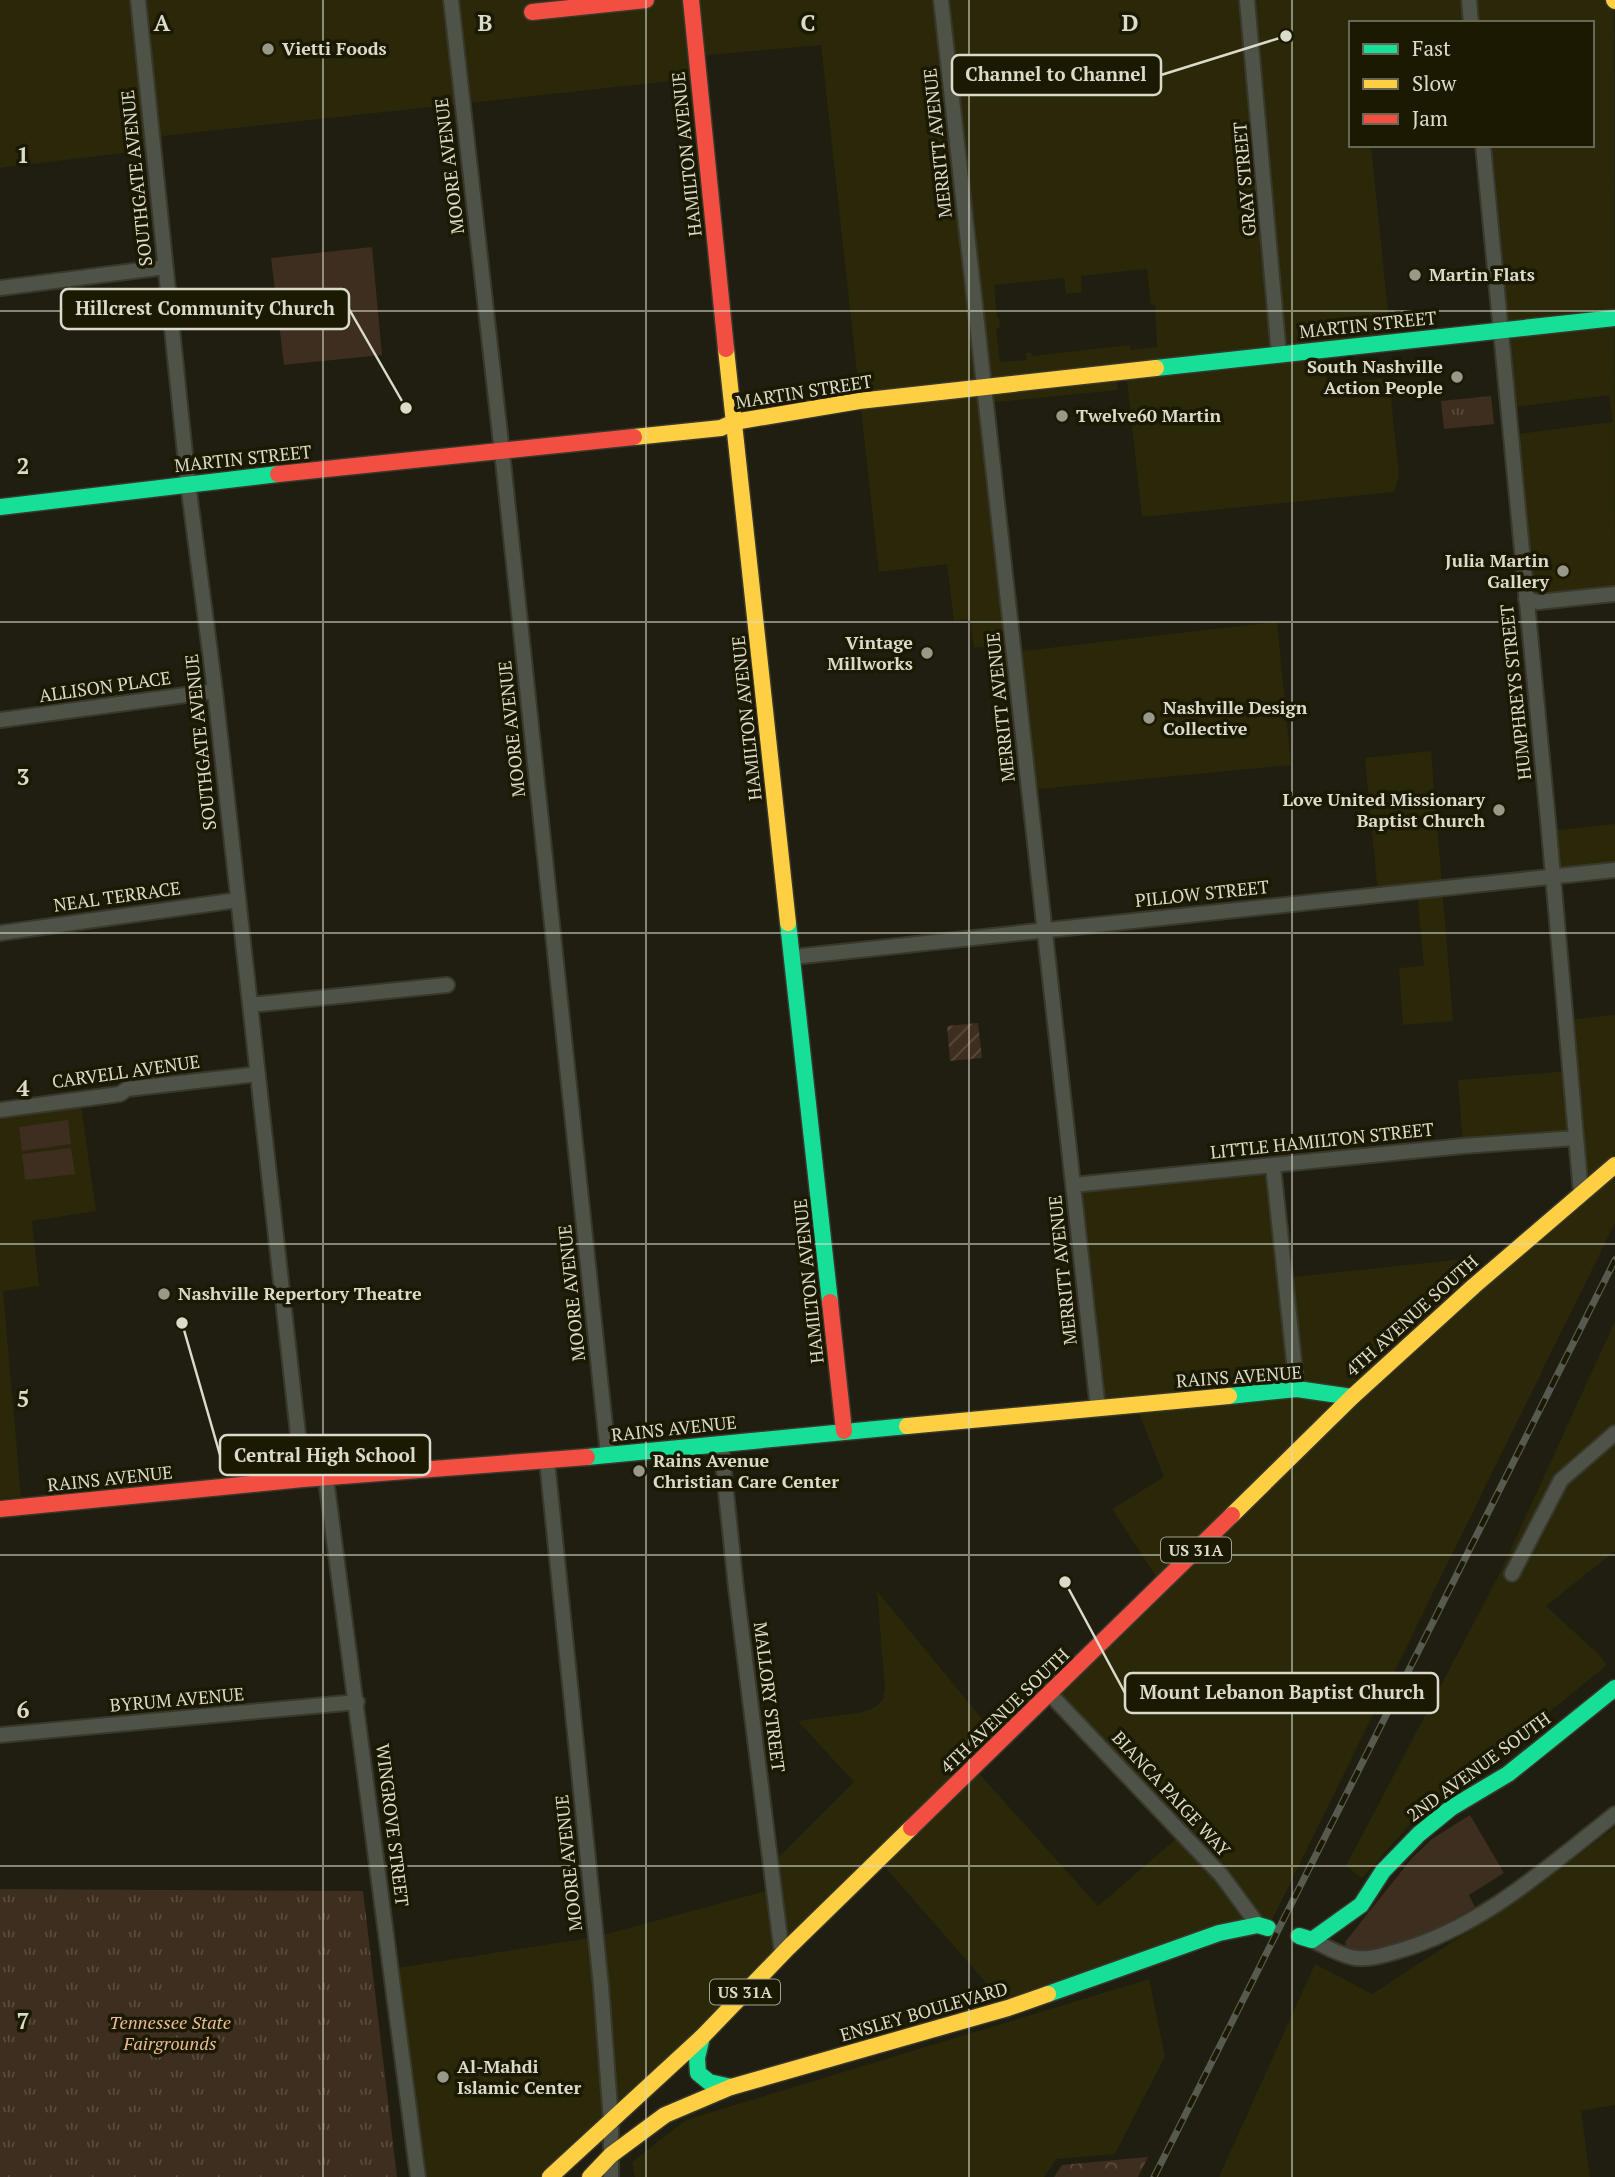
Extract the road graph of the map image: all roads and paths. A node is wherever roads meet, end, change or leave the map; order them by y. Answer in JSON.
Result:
{"nodes":[{"id":1,"x":138,"y":0,"type":"edge"},
{"id":2,"x":451,"y":0,"type":"edge"},
{"id":3,"x":646,"y":0,"type":"edge"},
{"id":4,"x":691,"y":0,"type":"edge"},
{"id":5,"x":941,"y":0,"type":"edge"},
{"id":6,"x":1247,"y":0,"type":"edge"},
{"id":7,"x":1469,"y":0,"type":"edge"},
{"id":8,"x":532,"y":12,"type":"dead end"},
{"id":9,"x":1471,"y":21,"type":"edge"},
{"id":10,"x":1483,"y":147,"type":"edge"},
{"id":11,"x":165,"y":267,"type":"junction"},
{"id":12,"x":0,"y":288,"type":"edge"},
{"id":13,"x":1615,"y":318,"type":"edge"},
{"id":14,"x":1500,"y":330,"type":"junction"},
{"id":15,"x":1279,"y":355,"type":"junction"},
{"id":16,"x":985,"y":388,"type":"junction"},
{"id":17,"x":734,"y":422,"type":"junction"},
{"id":18,"x":502,"y":451,"type":"junction"},
{"id":19,"x":188,"y":483,"type":"junction"},
{"id":20,"x":0,"y":507,"type":"edge"},
{"id":21,"x":1615,"y":594,"type":"edge"},
{"id":22,"x":1526,"y":598,"type":"junction"},
{"id":23,"x":215,"y":691,"type":"junction"},
{"id":24,"x":0,"y":720,"type":"edge"},
{"id":25,"x":1615,"y":870,"type":"edge"},
{"id":26,"x":1553,"y":876,"type":"junction"},
{"id":27,"x":239,"y":900,"type":"junction"},
{"id":28,"x":1045,"y":931,"type":"junction"},
{"id":29,"x":0,"y":933,"type":"edge"},
{"id":30,"x":793,"y":957,"type":"junction"},
{"id":31,"x":447,"y":985,"type":"dead end"},
{"id":32,"x":250,"y":1005,"type":"junction"},
{"id":33,"x":258,"y":1074,"type":"junction"},
{"id":34,"x":0,"y":1110,"type":"edge"},
{"id":35,"x":1576,"y":1138,"type":"junction"},
{"id":36,"x":1615,"y":1165,"type":"edge"},
{"id":37,"x":1273,"y":1166,"type":"junction"},
{"id":38,"x":1073,"y":1185,"type":"junction"},
{"id":39,"x":1581,"y":1193,"type":"junction"},
{"id":40,"x":1297,"y":1389,"type":"junction"},
{"id":41,"x":1352,"y":1396,"type":"junction"},
{"id":42,"x":1098,"y":1409,"type":"junction"},
{"id":43,"x":845,"y":1431,"type":"junction"},
{"id":44,"x":1615,"y":1433,"type":"edge"},
{"id":45,"x":721,"y":1444,"type":"junction"},
{"id":46,"x":608,"y":1454,"type":"junction"},
{"id":47,"x":547,"y":1461,"type":"junction"},
{"id":48,"x":303,"y":1479,"type":"junction"},
{"id":49,"x":326,"y":1479,"type":"junction"},
{"id":50,"x":0,"y":1509,"type":"edge"},
{"id":51,"x":1512,"y":1574,"type":"dead end"},
{"id":52,"x":1615,"y":1688,"type":"edge"},
{"id":53,"x":1050,"y":1693,"type":"junction"},
{"id":54,"x":357,"y":1702,"type":"junction"},
{"id":55,"x":0,"y":1735,"type":"edge"},
{"id":56,"x":1615,"y":1814,"type":"edge"},
{"id":57,"x":1263,"y":1927,"type":"joint"},
{"id":58,"x":1305,"y":1938,"type":"joint"},
{"id":59,"x":782,"y":1954,"type":"junction"},
{"id":60,"x":702,"y":2036,"type":"junction"},
{"id":61,"x":731,"y":2087,"type":"junction"},
{"id":62,"x":611,"y":2121,"type":"junction"},
{"id":63,"x":611,"y":2155,"type":"junction"},
{"id":64,"x":418,"y":2177,"type":"edge"},
{"id":65,"x":550,"y":2177,"type":"edge"},
{"id":66,"x":590,"y":2177,"type":"edge"},
{"id":67,"x":611,"y":2177,"type":"edge"}],
"edges":[{"from":1,"to":11,"type":"street","name":"SOUTHGATE AVENUE"},
{"from":2,"to":18,"type":"street","name":"MOORE AVENUE"},
{"from":3,"to":8,"type":"street"},
{"from":4,"to":17,"type":"street","name":"HAMILTON AVENUE"},
{"from":5,"to":16,"type":"street","name":"MERRITT AVENUE"},
{"from":6,"to":15,"type":"street","name":"GRAY STREET"},
{"from":7,"to":9,"type":"street"},
{"from":10,"to":14,"type":"street","name":"HUMPHREYS STREET"},
{"from":11,"to":12,"type":"street"},
{"from":11,"to":19,"type":"street","name":"SOUTHGATE AVENUE"},
{"from":13,"to":14,"type":"street","name":"MARTIN STREET"},
{"from":14,"to":15,"type":"street","name":"MARTIN STREET"},
{"from":14,"to":22,"type":"street","name":"HUMPHREYS STREET"},
{"from":15,"to":16,"type":"street","name":"MARTIN STREET"},
{"from":16,"to":17,"type":"street","name":"MARTIN STREET"},
{"from":16,"to":28,"type":"street","name":"MERRITT AVENUE"},
{"from":17,"to":18,"type":"street","name":"MARTIN STREET"},
{"from":17,"to":30,"type":"street","name":"HAMILTON AVENUE"},
{"from":18,"to":19,"type":"street","name":"MARTIN STREET"},
{"from":18,"to":46,"type":"street","name":"MOORE AVENUE"},
{"from":19,"to":20,"type":"street","name":"MARTIN STREET"},
{"from":19,"to":23,"type":"street","name":"SOUTHGATE AVENUE"},
{"from":21,"to":22,"type":"street"},
{"from":22,"to":26,"type":"street","name":"HUMPHREYS STREET"},
{"from":23,"to":24,"type":"street","name":"ALLISON PLACE"},
{"from":23,"to":27,"type":"street","name":"SOUTHGATE AVENUE"},
{"from":25,"to":26,"type":"street","name":"PILLOW STREET"},
{"from":26,"to":28,"type":"street","name":"PILLOW STREET"},
{"from":26,"to":35,"type":"street","name":"HUMPHREYS STREET"},
{"from":27,"to":29,"type":"street","name":"NEAL TERRACE"},
{"from":27,"to":32,"type":"street","name":"SOUTHGATE AVENUE"},
{"from":28,"to":30,"type":"street","name":"PILLOW STREET"},
{"from":28,"to":38,"type":"street","name":"MERRITT AVENUE"},
{"from":30,"to":43,"type":"street","name":"HAMILTON AVENUE"},
{"from":31,"to":32,"type":"street"},
{"from":32,"to":33,"type":"street","name":"SOUTHGATE AVENUE"},
{"from":33,"to":34,"type":"street","name":"CARVELL AVENUE"},
{"from":33,"to":48,"type":"street","name":"SOUTHGATE AVENUE"},
{"from":35,"to":37,"type":"street","name":"LITTLE HAMILTON STREET"},
{"from":35,"to":39,"type":"street","name":"HUMPHREYS STREET"},
{"from":36,"to":39,"type":"street","name":"4TH AVENUE SOUTH","number":"US 31A"},
{"from":37,"to":38,"type":"street","name":"LITTLE HAMILTON STREET"},
{"from":37,"to":40,"type":"street"},
{"from":38,"to":42,"type":"street","name":"MERRITT AVENUE"},
{"from":39,"to":41,"type":"street","name":"4TH AVENUE SOUTH","number":"US 31A"},
{"from":40,"to":41,"type":"street","name":"RAINS AVENUE"},
{"from":40,"to":42,"type":"street","name":"RAINS AVENUE"},
{"from":41,"to":53,"type":"street","name":"4TH AVENUE SOUTH","number":"US 31A"},
{"from":42,"to":43,"type":"street","name":"RAINS AVENUE"},
{"from":43,"to":45,"type":"street","name":"RAINS AVENUE"},
{"from":44,"to":51,"type":"street"},
{"from":45,"to":46,"type":"street","name":"RAINS AVENUE"},
{"from":45,"to":59,"type":"street","name":"MALLORY STREET"},
{"from":46,"to":47,"type":"street","name":"RAINS AVENUE"},
{"from":47,"to":49,"type":"street","name":"RAINS AVENUE"},
{"from":47,"to":62,"type":"street","name":"MOORE AVENUE"},
{"from":48,"to":49,"type":"street","name":"RAINS AVENUE"},
{"from":48,"to":50,"type":"street","name":"RAINS AVENUE"},
{"from":49,"to":54,"type":"street","name":"WINGROVE STREET"},
{"from":52,"to":58,"type":"street","name":"2ND AVENUE SOUTH"},
{"from":53,"to":57,"type":"street","name":"BIANCA PAIGE WAY"},
{"from":53,"to":59,"type":"street","name":"4TH AVENUE SOUTH","number":"US 31A"},
{"from":54,"to":55,"type":"street","name":"BYRUM AVENUE"},
{"from":54,"to":64,"type":"street","name":"WINGROVE STREET"},
{"from":56,"to":58,"type":"street"},
{"from":57,"to":61,"type":"street","name":"ENSLEY BOULEVARD"},
{"from":59,"to":60,"type":"street","name":"4TH AVENUE SOUTH","number":"US 31A"},
{"from":60,"to":61,"type":"street"},
{"from":60,"to":62,"type":"street","name":"4TH AVENUE SOUTH","number":"US 31A"},
{"from":61,"to":63,"type":"street","name":"ENSLEY BOULEVARD"},
{"from":62,"to":63,"type":"street","name":"MOORE AVENUE"},
{"from":62,"to":65,"type":"street","name":"4TH AVENUE SOUTH","number":"US 31A"},
{"from":63,"to":66,"type":"street"},
{"from":63,"to":67,"type":"street","name":"MOORE AVENUE"}]}
